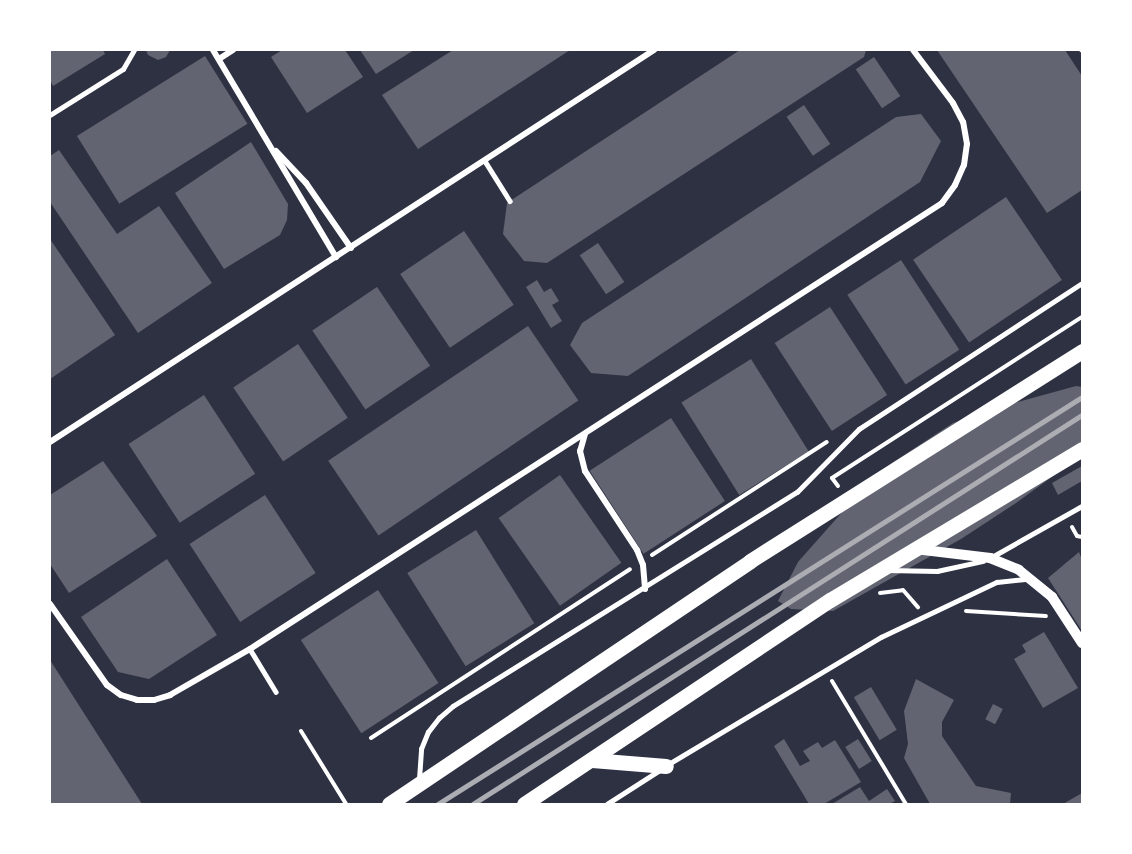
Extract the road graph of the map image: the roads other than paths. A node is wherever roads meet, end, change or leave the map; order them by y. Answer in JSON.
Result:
{"nodes":[{"id":1,"x":134,"y":50,"type":"edge"},
{"id":2,"x":213,"y":50,"type":"edge"},
{"id":3,"x":233,"y":50,"type":"edge"},
{"id":4,"x":654,"y":50,"type":"edge"},
{"id":5,"x":914,"y":50,"type":"edge"},
{"id":6,"x":219,"y":59,"type":"junction"},
{"id":7,"x":50,"y":115,"type":"edge"},
{"id":8,"x":273,"y":148,"type":"junction"},
{"id":9,"x":484,"y":161,"type":"junction"},
{"id":10,"x":510,"y":201,"type":"dead end"},
{"id":11,"x":351,"y":248,"type":"junction"},
{"id":12,"x":336,"y":257,"type":"junction"},
{"id":13,"x":1083,"y":284,"type":"edge"},
{"id":14,"x":1083,"y":351,"type":"edge"},
{"id":15,"x":585,"y":434,"type":"junction"},
{"id":16,"x":50,"y":442,"type":"edge"},
{"id":17,"x":1083,"y":449,"type":"edge"},
{"id":18,"x":1083,"y":506,"type":"edge"},
{"id":19,"x":915,"y":549,"type":"junction"},
{"id":20,"x":990,"y":558,"type":"junction"},
{"id":21,"x":882,"y":569,"type":"junction"},
{"id":22,"x":1033,"y":579,"type":"junction"},
{"id":23,"x":645,"y":589,"type":"junction"},
{"id":24,"x":50,"y":604,"type":"edge"},
{"id":25,"x":1083,"y":643,"type":"edge"},
{"id":26,"x":250,"y":649,"type":"junction"},
{"id":27,"x":276,"y":692,"type":"dead end"},
{"id":28,"x":592,"y":760,"type":"junction"},
{"id":29,"x":666,"y":766,"type":"junction"},
{"id":30,"x":419,"y":786,"type":"junction"},
{"id":31,"x":389,"y":804,"type":"edge"},
{"id":32,"x":525,"y":804,"type":"edge"},
{"id":33,"x":607,"y":804,"type":"edge"}],
"edges":[{"from":1,"to":7,"type":"lane"},
{"from":2,"to":6,"type":"street"},
{"from":3,"to":6,"type":"street"},
{"from":4,"to":9,"type":"street"},
{"from":5,"to":15,"type":"street"},
{"from":6,"to":8,"type":"street"},
{"from":8,"to":11,"type":"street"},
{"from":8,"to":12,"type":"street"},
{"from":9,"to":10,"type":"lane"},
{"from":9,"to":11,"type":"street"},
{"from":11,"to":12,"type":"street"},
{"from":12,"to":16,"type":"street"},
{"from":13,"to":23,"type":"lane"},
{"from":14,"to":30,"type":"main road"},
{"from":15,"to":23,"type":"street"},
{"from":15,"to":26,"type":"street"},
{"from":17,"to":19,"type":"main road"},
{"from":18,"to":20,"type":"lane"},
{"from":19,"to":20,"type":"street"},
{"from":19,"to":21,"type":"main road"},
{"from":20,"to":21,"type":"lane"},
{"from":20,"to":22,"type":"street"},
{"from":21,"to":28,"type":"main road"},
{"from":22,"to":25,"type":"street"},
{"from":22,"to":29,"type":"lane"},
{"from":23,"to":30,"type":"lane"},
{"from":24,"to":26,"type":"street"},
{"from":26,"to":27,"type":"lane"},
{"from":28,"to":29,"type":"main road"},
{"from":28,"to":32,"type":"main road"},
{"from":29,"to":33,"type":"lane"},
{"from":30,"to":31,"type":"main road"}]}
